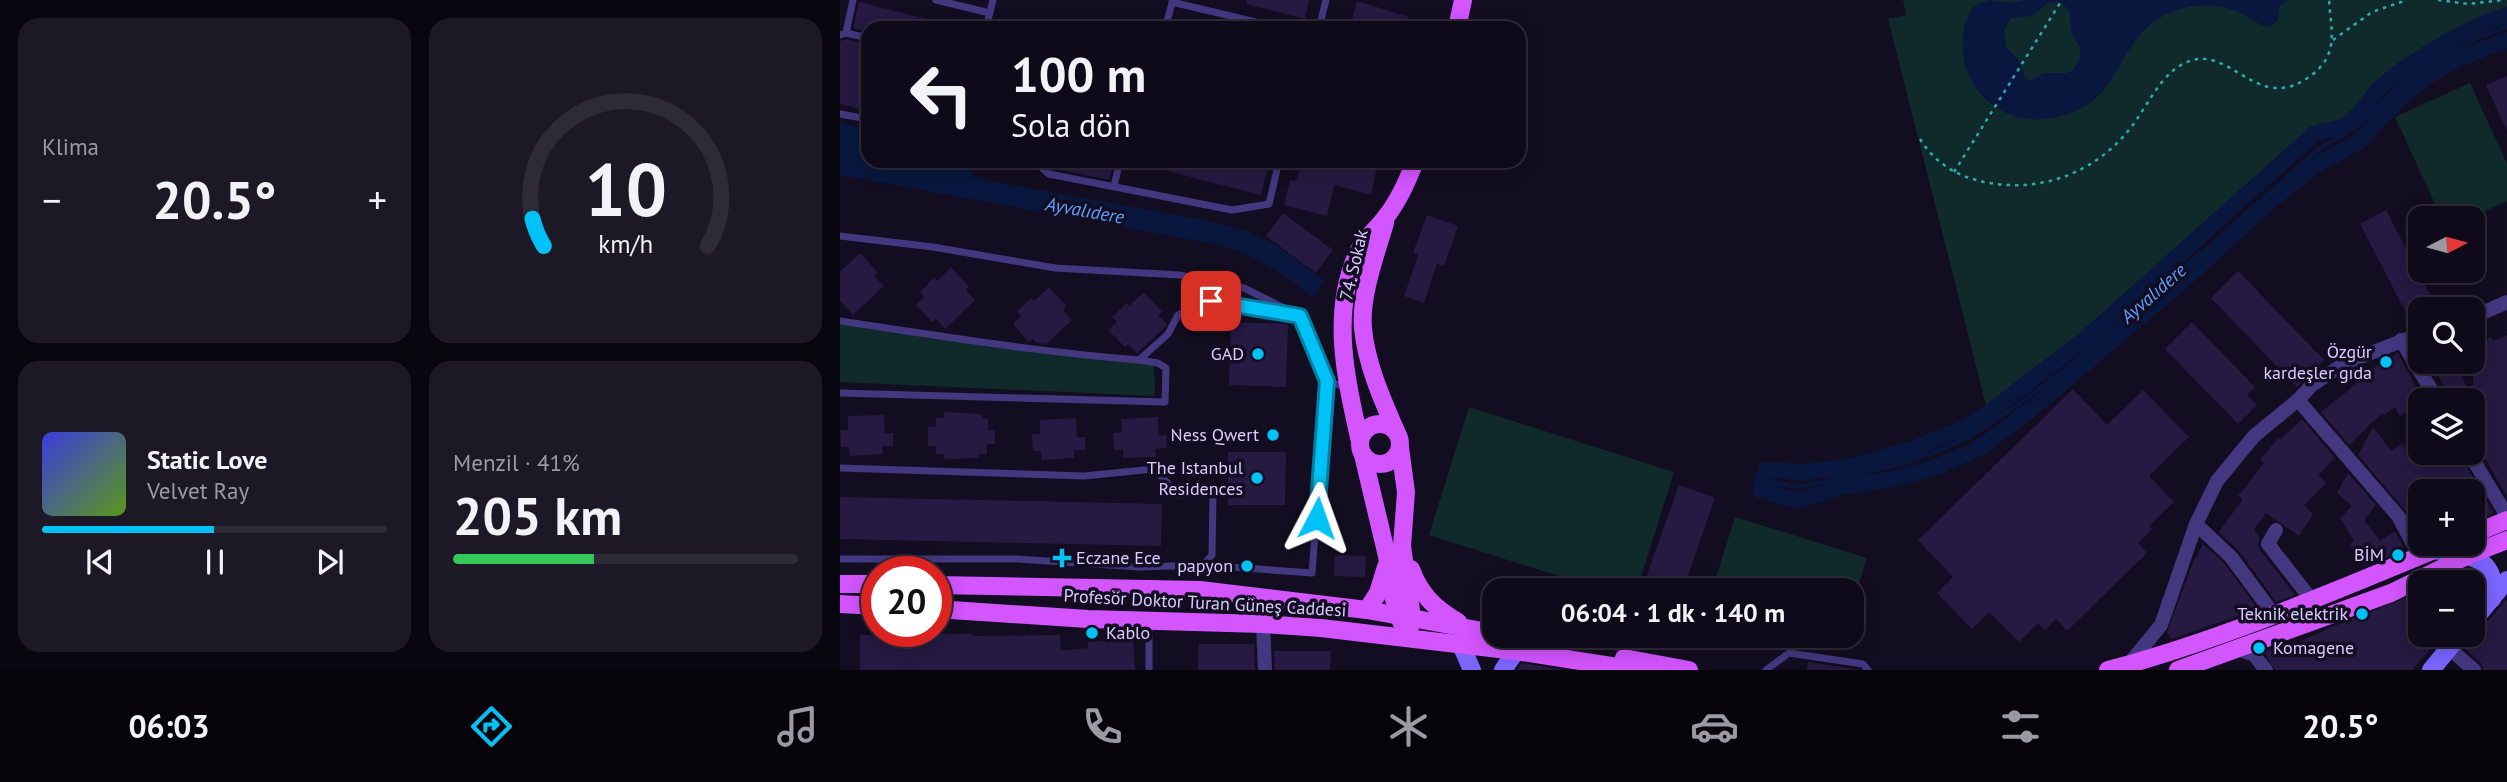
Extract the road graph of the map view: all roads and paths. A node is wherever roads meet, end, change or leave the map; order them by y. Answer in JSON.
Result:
{"nodes":[{"id":1,"x":853,"y":0,"type":"edge"},
{"id":2,"x":936,"y":0,"type":"edge"},
{"id":3,"x":993,"y":0,"type":"edge"},
{"id":4,"x":1326,"y":0,"type":"edge"},
{"id":5,"x":1463,"y":0,"type":"edge"},
{"id":6,"x":2062,"y":0,"type":"edge"},
{"id":7,"x":2329,"y":0,"type":"edge"},
{"id":8,"x":2407,"y":0,"type":"edge"},
{"id":9,"x":2438,"y":0,"type":"edge"},
{"id":10,"x":2503,"y":0,"type":"edge"},
{"id":11,"x":1173,"y":1,"type":"edge"},
{"id":12,"x":990,"y":13,"type":"junction"},
{"id":13,"x":988,"y":21,"type":"edge"},
{"id":14,"x":1167,"y":21,"type":"edge"},
{"id":15,"x":1253,"y":21,"type":"edge"},
{"id":16,"x":1321,"y":21,"type":"edge"},
{"id":17,"x":1458,"y":21,"type":"edge"},
{"id":18,"x":843,"y":34,"type":"edge"},
{"id":19,"x":861,"y":37,"type":"edge"},
{"id":20,"x":2333,"y":40,"type":"junction"},
{"id":21,"x":840,"y":114,"type":"edge"},
{"id":22,"x":861,"y":118,"type":"edge"},
{"id":23,"x":1920,"y":139,"type":"dead end"},
{"id":24,"x":1042,"y":168,"type":"edge"},
{"id":25,"x":1118,"y":168,"type":"edge"},
{"id":26,"x":1277,"y":168,"type":"edge"},
{"id":27,"x":1411,"y":168,"type":"edge"},
{"id":28,"x":1953,"y":172,"type":"junction"},
{"id":29,"x":1114,"y":186,"type":"junction"},
{"id":30,"x":1387,"y":216,"type":"junction"},
{"id":31,"x":840,"y":236,"type":"edge"},
{"id":32,"x":2507,"y":302,"type":"edge"},
{"id":33,"x":2485,"y":312,"type":"edge"},
{"id":34,"x":1300,"y":316,"type":"junction"},
{"id":35,"x":840,"y":321,"type":"edge"},
{"id":36,"x":2408,"y":338,"type":"edge"},
{"id":37,"x":2401,"y":340,"type":"junction"},
{"id":38,"x":1139,"y":360,"type":"junction"},
{"id":39,"x":1327,"y":381,"type":"junction"},
{"id":40,"x":1348,"y":388,"type":"junction"},
{"id":41,"x":2430,"y":388,"type":"edge"},
{"id":42,"x":840,"y":393,"type":"edge"},
{"id":43,"x":2298,"y":400,"type":"junction"},
{"id":44,"x":1398,"y":439,"type":"junction"},
{"id":45,"x":1362,"y":448,"type":"junction"},
{"id":46,"x":2476,"y":465,"type":"edge"},
{"id":47,"x":840,"y":468,"type":"edge"},
{"id":48,"x":2507,"y":518,"type":"edge"},
{"id":49,"x":2196,"y":524,"type":"junction"},
{"id":50,"x":2408,"y":526,"type":"edge"},
{"id":51,"x":2485,"y":528,"type":"edge"},
{"id":52,"x":2276,"y":530,"type":"dead end"},
{"id":53,"x":2507,"y":540,"type":"edge"},
{"id":54,"x":2485,"y":549,"type":"edge"},
{"id":55,"x":1395,"y":551,"type":"junction"},
{"id":56,"x":2421,"y":556,"type":"edge"},
{"id":57,"x":2467,"y":556,"type":"edge"},
{"id":58,"x":2471,"y":556,"type":"edge"},
{"id":59,"x":840,"y":559,"type":"edge"},
{"id":60,"x":1203,"y":565,"type":"junction"},
{"id":61,"x":840,"y":584,"type":"edge"},
{"id":62,"x":861,"y":584,"type":"edge"},
{"id":63,"x":952,"y":584,"type":"edge"},
{"id":64,"x":2501,"y":591,"type":"edge"},
{"id":65,"x":2311,"y":599,"type":"junction"},
{"id":66,"x":840,"y":604,"type":"edge"},
{"id":67,"x":861,"y":605,"type":"edge"},
{"id":68,"x":2485,"y":608,"type":"edge"},
{"id":69,"x":952,"y":610,"type":"edge"},
{"id":70,"x":1367,"y":610,"type":"junction"},
{"id":71,"x":2274,"y":615,"type":"junction"},
{"id":72,"x":1406,"y":617,"type":"junction"},
{"id":73,"x":1150,"y":621,"type":"junction"},
{"id":74,"x":1264,"y":624,"type":"junction"},
{"id":75,"x":2161,"y":625,"type":"junction"},
{"id":76,"x":1466,"y":627,"type":"junction"},
{"id":77,"x":1482,"y":630,"type":"edge"},
{"id":78,"x":1406,"y":637,"type":"junction"},
{"id":79,"x":1482,"y":644,"type":"edge"},
{"id":80,"x":1461,"y":645,"type":"junction"},
{"id":81,"x":2450,"y":647,"type":"edge"},
{"id":82,"x":2459,"y":647,"type":"edge"},
{"id":83,"x":1510,"y":648,"type":"edge"},
{"id":84,"x":1534,"y":648,"type":"edge"},
{"id":85,"x":1573,"y":648,"type":"edge"},
{"id":86,"x":2238,"y":649,"type":"junction"},
{"id":87,"x":2165,"y":655,"type":"junction"},
{"id":88,"x":2129,"y":664,"type":"junction"},
{"id":89,"x":1149,"y":670,"type":"edge"},
{"id":90,"x":1265,"y":670,"type":"edge"},
{"id":91,"x":1472,"y":670,"type":"edge"},
{"id":92,"x":1503,"y":670,"type":"edge"},
{"id":93,"x":1637,"y":670,"type":"edge"},
{"id":94,"x":1689,"y":670,"type":"edge"},
{"id":95,"x":1766,"y":670,"type":"edge"},
{"id":96,"x":1868,"y":670,"type":"edge"},
{"id":97,"x":2108,"y":670,"type":"edge"},
{"id":98,"x":2178,"y":670,"type":"edge"},
{"id":99,"x":2266,"y":670,"type":"edge"},
{"id":100,"x":2431,"y":670,"type":"edge"},
{"id":101,"x":2474,"y":670,"type":"edge"}],
"edges":[{"from":1,"to":18,"type":"lane"},
{"from":2,"to":12,"type":"lane"},
{"from":3,"to":12,"type":"lane"},
{"from":4,"to":16,"type":"lane"},
{"from":5,"to":17,"type":"main road"},
{"from":6,"to":28,"type":"path"},
{"from":7,"to":20,"type":"path"},
{"from":8,"to":20,"type":"path"},
{"from":9,"to":10,"type":"path"},
{"from":11,"to":14,"type":"lane"},
{"from":11,"to":15,"type":"lane"},
{"from":12,"to":13,"type":"lane"},
{"from":18,"to":19,"type":"lane"},
{"from":20,"to":28,"type":"path"},
{"from":21,"to":22,"type":"lane"},
{"from":23,"to":28,"type":"path"},
{"from":24,"to":29,"type":"lane"},
{"from":25,"to":29,"type":"lane"},
{"from":26,"to":29,"type":"lane"},
{"from":27,"to":30,"type":"main road"},
{"from":30,"to":40,"type":"main road","name":"74. Sokak"},
{"from":30,"to":44,"type":"main road","name":"74. Sokak"},
{"from":31,"to":34,"type":"lane"},
{"from":32,"to":33,"type":"street"},
{"from":34,"to":38,"type":"lane"},
{"from":34,"to":39,"type":"lane"},
{"from":35,"to":38,"type":"lane"},
{"from":36,"to":37,"type":"street"},
{"from":37,"to":41,"type":"street"},
{"from":37,"to":43,"type":"street"},
{"from":38,"to":42,"type":"lane"},
{"from":39,"to":40,"type":"lane"},
{"from":39,"to":60,"type":"lane"},
{"from":40,"to":45,"type":"main road","name":"74. Sokak"},
{"from":43,"to":49,"type":"street"},
{"from":43,"to":50,"type":"street"},
{"from":44,"to":45,"type":"main road"},
{"from":44,"to":45,"type":"main road"},
{"from":44,"to":55,"type":"main road","name":"74. Sokak"},
{"from":45,"to":55,"type":"main road","name":"74. Sokak"},
{"from":46,"to":48,"type":"street"},
{"from":47,"to":60,"type":"lane"},
{"from":48,"to":51,"type":"main road"},
{"from":49,"to":71,"type":"street"},
{"from":49,"to":75,"type":"street"},
{"from":52,"to":65,"type":"street"},
{"from":53,"to":54,"type":"main road"},
{"from":55,"to":70,"type":"main road"},
{"from":55,"to":72,"type":"main road"},
{"from":55,"to":76,"type":"main road"},
{"from":56,"to":65,"type":"main road"},
{"from":57,"to":86,"type":"main road"},
{"from":58,"to":64,"type":"street"},
{"from":59,"to":60,"type":"lane"},
{"from":61,"to":62,"type":"main road"},
{"from":63,"to":70,"type":"main road","name":"Profesör Doktor Turan Güneş Caddesi"},
{"from":64,"to":68,"type":"street"},
{"from":65,"to":71,"type":"main road"},
{"from":66,"to":67,"type":"main road"},
{"from":69,"to":73,"type":"main road","name":"Profesör Doktor Turan Güneş Caddesi"},
{"from":70,"to":72,"type":"main road","name":"Profesör Doktor Turan Güneş Caddesi"},
{"from":71,"to":87,"type":"main road"},
{"from":72,"to":76,"type":"main road","name":"Profesör Doktor Turan Güneş Caddesi"},
{"from":72,"to":78,"type":"main road"},
{"from":73,"to":74,"type":"main road","name":"Profesör Doktor Turan Güneş Caddesi"},
{"from":73,"to":89,"type":"lane"},
{"from":74,"to":78,"type":"main road","name":"Profesör Doktor Turan Güneş Caddesi"},
{"from":74,"to":90,"type":"street"},
{"from":75,"to":87,"type":"street"},
{"from":75,"to":88,"type":"street"},
{"from":76,"to":77,"type":"main road","name":"Profesör Doktor Turan Güneş Caddesi"},
{"from":78,"to":80,"type":"main road","name":"Profesör Doktor Turan Güneş Caddesi"},
{"from":79,"to":80,"type":"main road","name":"Profesör Doktor Turan Güneş Caddesi"},
{"from":80,"to":91,"type":"street"},
{"from":81,"to":100,"type":"street"},
{"from":82,"to":101,"type":"street"},
{"from":83,"to":92,"type":"street"},
{"from":84,"to":93,"type":"main road","name":"Profesör Doktor Turan Güneş Caddesi"},
{"from":85,"to":94,"type":"main road","name":"Profesör Doktor Turan Güneş Caddesi"},
{"from":86,"to":98,"type":"main road"},
{"from":86,"to":99,"type":"street"},
{"from":87,"to":88,"type":"main road"},
{"from":88,"to":97,"type":"main road"},
{"from":95,"to":96,"type":"lane"}]}
